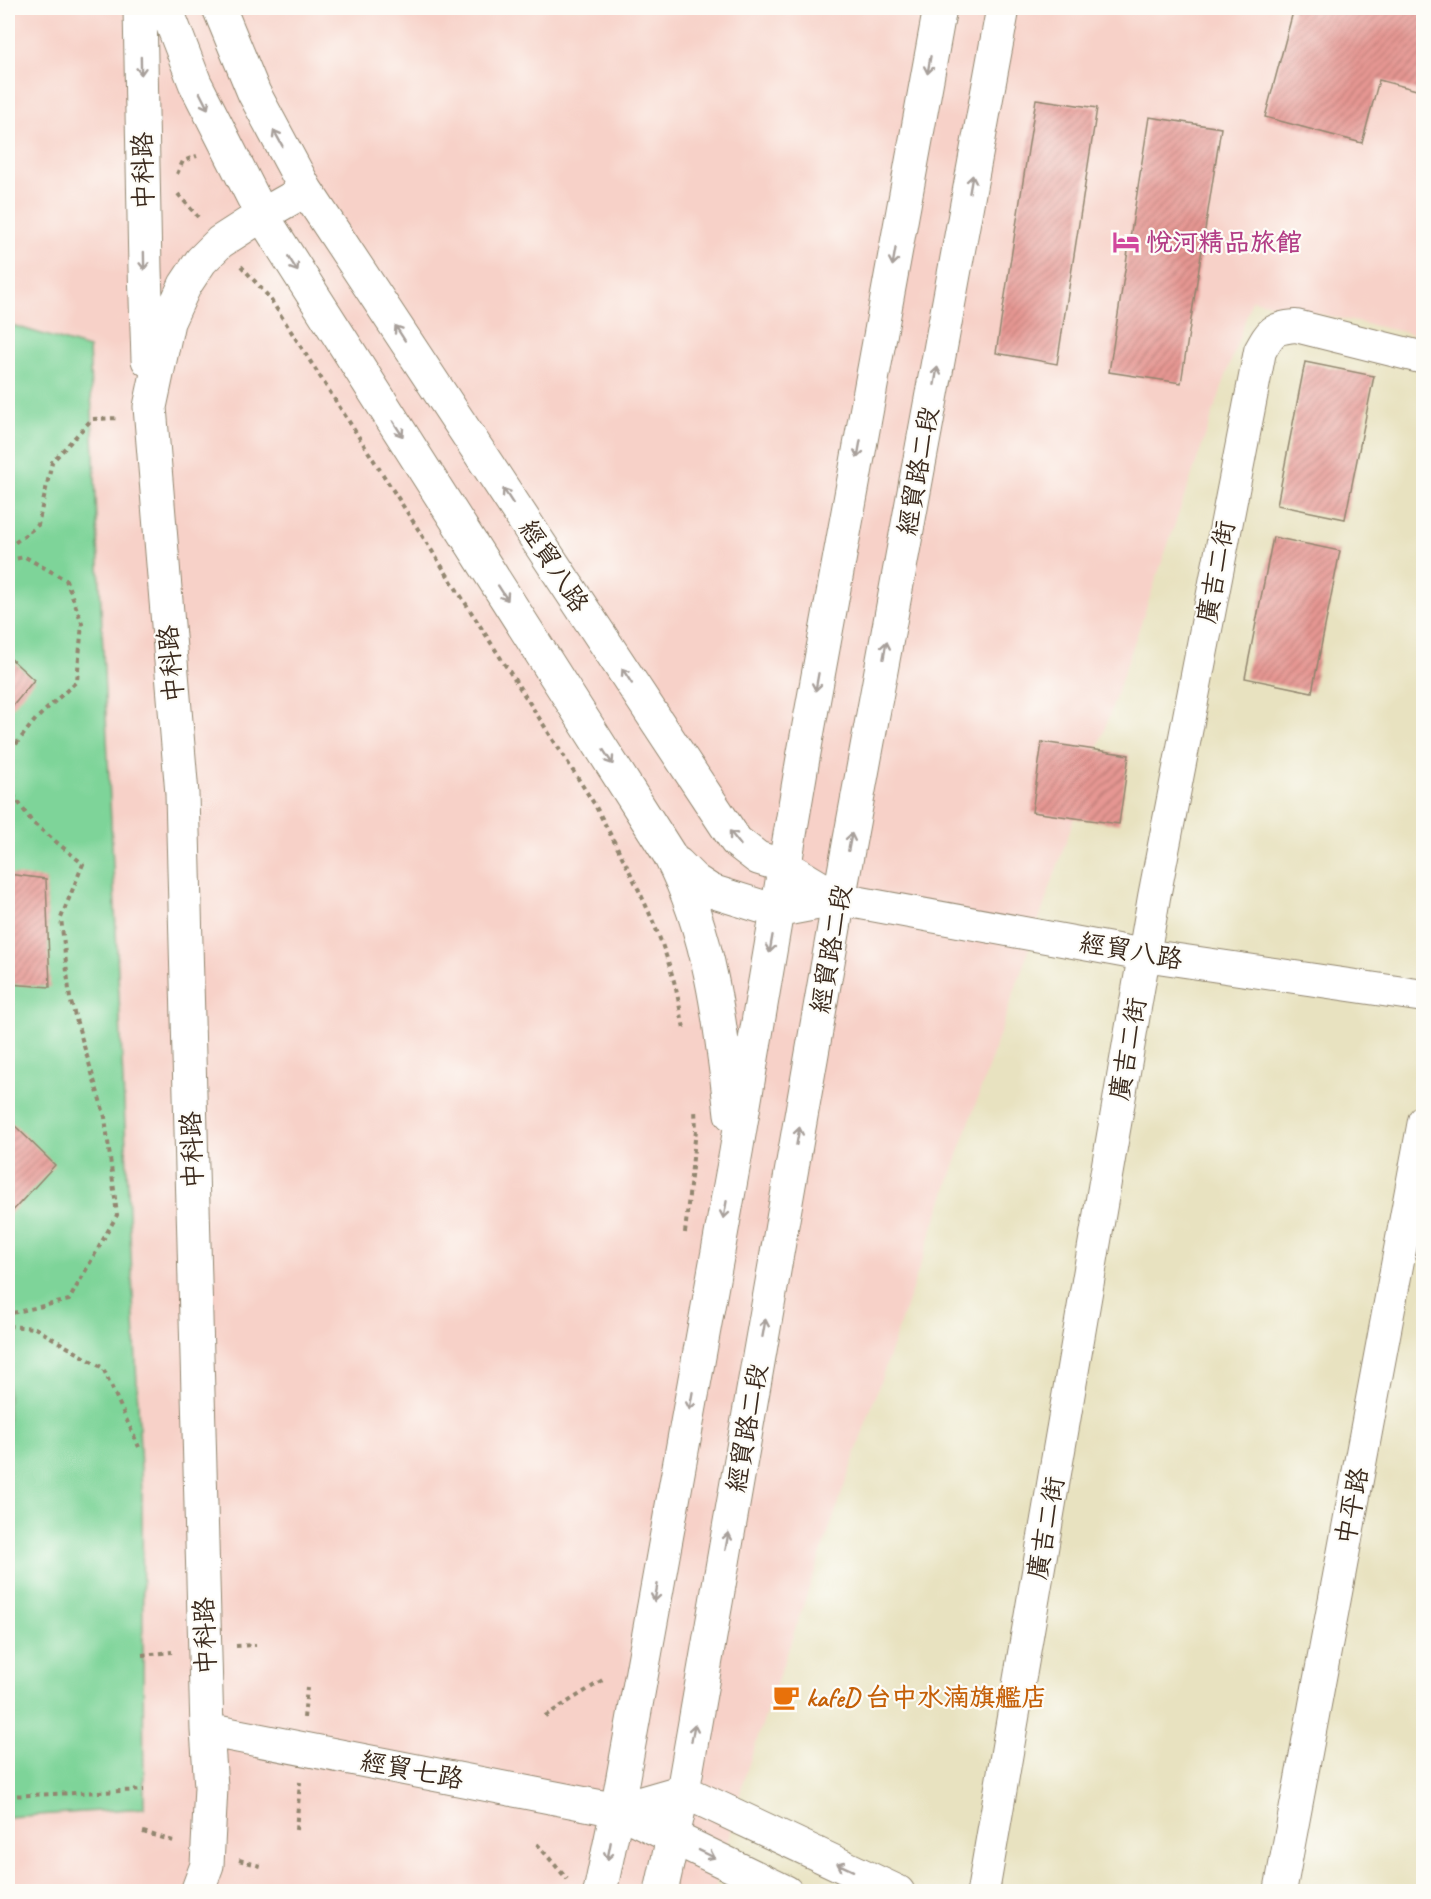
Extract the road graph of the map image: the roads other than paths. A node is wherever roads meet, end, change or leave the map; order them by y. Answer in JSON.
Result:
{"nodes":[{"id":1,"x":141,"y":8,"type":"edge"},
{"id":2,"x":166,"y":8,"type":"edge"},
{"id":3,"x":219,"y":8,"type":"edge"},
{"id":4,"x":940,"y":8,"type":"edge"},
{"id":5,"x":1003,"y":8,"type":"edge"},
{"id":6,"x":306,"y":190,"type":"junction"},
{"id":7,"x":262,"y":215,"type":"junction"},
{"id":8,"x":1424,"y":358,"type":"edge"},
{"id":9,"x":138,"y":413,"type":"junction"},
{"id":10,"x":669,"y":854,"type":"junction"},
{"id":11,"x":784,"y":866,"type":"junction"},
{"id":12,"x":839,"y":899,"type":"junction"},
{"id":13,"x":776,"y":911,"type":"junction"},
{"id":14,"x":1144,"y":955,"type":"junction"},
{"id":15,"x":1424,"y":996,"type":"edge"},
{"id":16,"x":1424,"y":1121,"type":"edge"},
{"id":17,"x":736,"y":1152,"type":"junction"},
{"id":18,"x":207,"y":1730,"type":"junction"},
{"id":19,"x":683,"y":1791,"type":"junction"},
{"id":20,"x":617,"y":1810,"type":"junction"},
{"id":21,"x":673,"y":1837,"type":"junction"},
{"id":22,"x":197,"y":1892,"type":"edge"},
{"id":23,"x":600,"y":1892,"type":"edge"},
{"id":24,"x":661,"y":1892,"type":"edge"},
{"id":25,"x":786,"y":1892,"type":"edge"},
{"id":26,"x":898,"y":1892,"type":"edge"},
{"id":27,"x":983,"y":1892,"type":"edge"},
{"id":28,"x":1280,"y":1892,"type":"edge"}],
"edges":[{"from":1,"to":9,"type":"street","name":"中科路","one_way":true},
{"from":2,"to":7,"type":"street","one_way":true},
{"from":6,"to":3,"type":"street","one_way":true},
{"from":4,"to":11,"type":"street","one_way":true},
{"from":12,"to":5,"type":"street","name":"經貿路二段","one_way":true},
{"from":6,"to":7,"type":"street","name":"中科路"},
{"from":11,"to":6,"type":"street","name":"經貿八路","one_way":true},
{"from":7,"to":9,"type":"street","name":"中科路"},
{"from":7,"to":10,"type":"street","name":"經貿八路","one_way":true},
{"from":8,"to":14,"type":"street","name":"廣吉二街"},
{"from":9,"to":18,"type":"street","name":"中科路"},
{"from":10,"to":13,"type":"street","name":"經貿八路"},
{"from":10,"to":17,"type":"street","name":"經貿八路"},
{"from":11,"to":12,"type":"street","name":"經貿八路"},
{"from":11,"to":13,"type":"street"},
{"from":12,"to":13,"type":"street","name":"經貿八路"},
{"from":12,"to":14,"type":"street","name":"經貿八路"},
{"from":19,"to":12,"type":"street","name":"經貿路二段","one_way":true},
{"from":13,"to":17,"type":"street","one_way":true},
{"from":14,"to":15,"type":"street","name":"經貿八路"},
{"from":14,"to":27,"type":"street","name":"廣吉二街"},
{"from":16,"to":28,"type":"street","name":"中平路"},
{"from":17,"to":20,"type":"street","one_way":true},
{"from":18,"to":20,"type":"street","name":"經貿七路"},
{"from":18,"to":22,"type":"street","name":"中科路"},
{"from":19,"to":20,"type":"street","name":"經貿七路"},
{"from":19,"to":21,"type":"street","name":"經貿路二段"},
{"from":26,"to":19,"type":"street","one_way":true},
{"from":20,"to":21,"type":"street","name":"經貿七路"},
{"from":20,"to":23,"type":"street","one_way":true},
{"from":21,"to":24,"type":"street","name":"經貿路二段"},
{"from":21,"to":25,"type":"street","name":"經貿七路","one_way":true}]}
